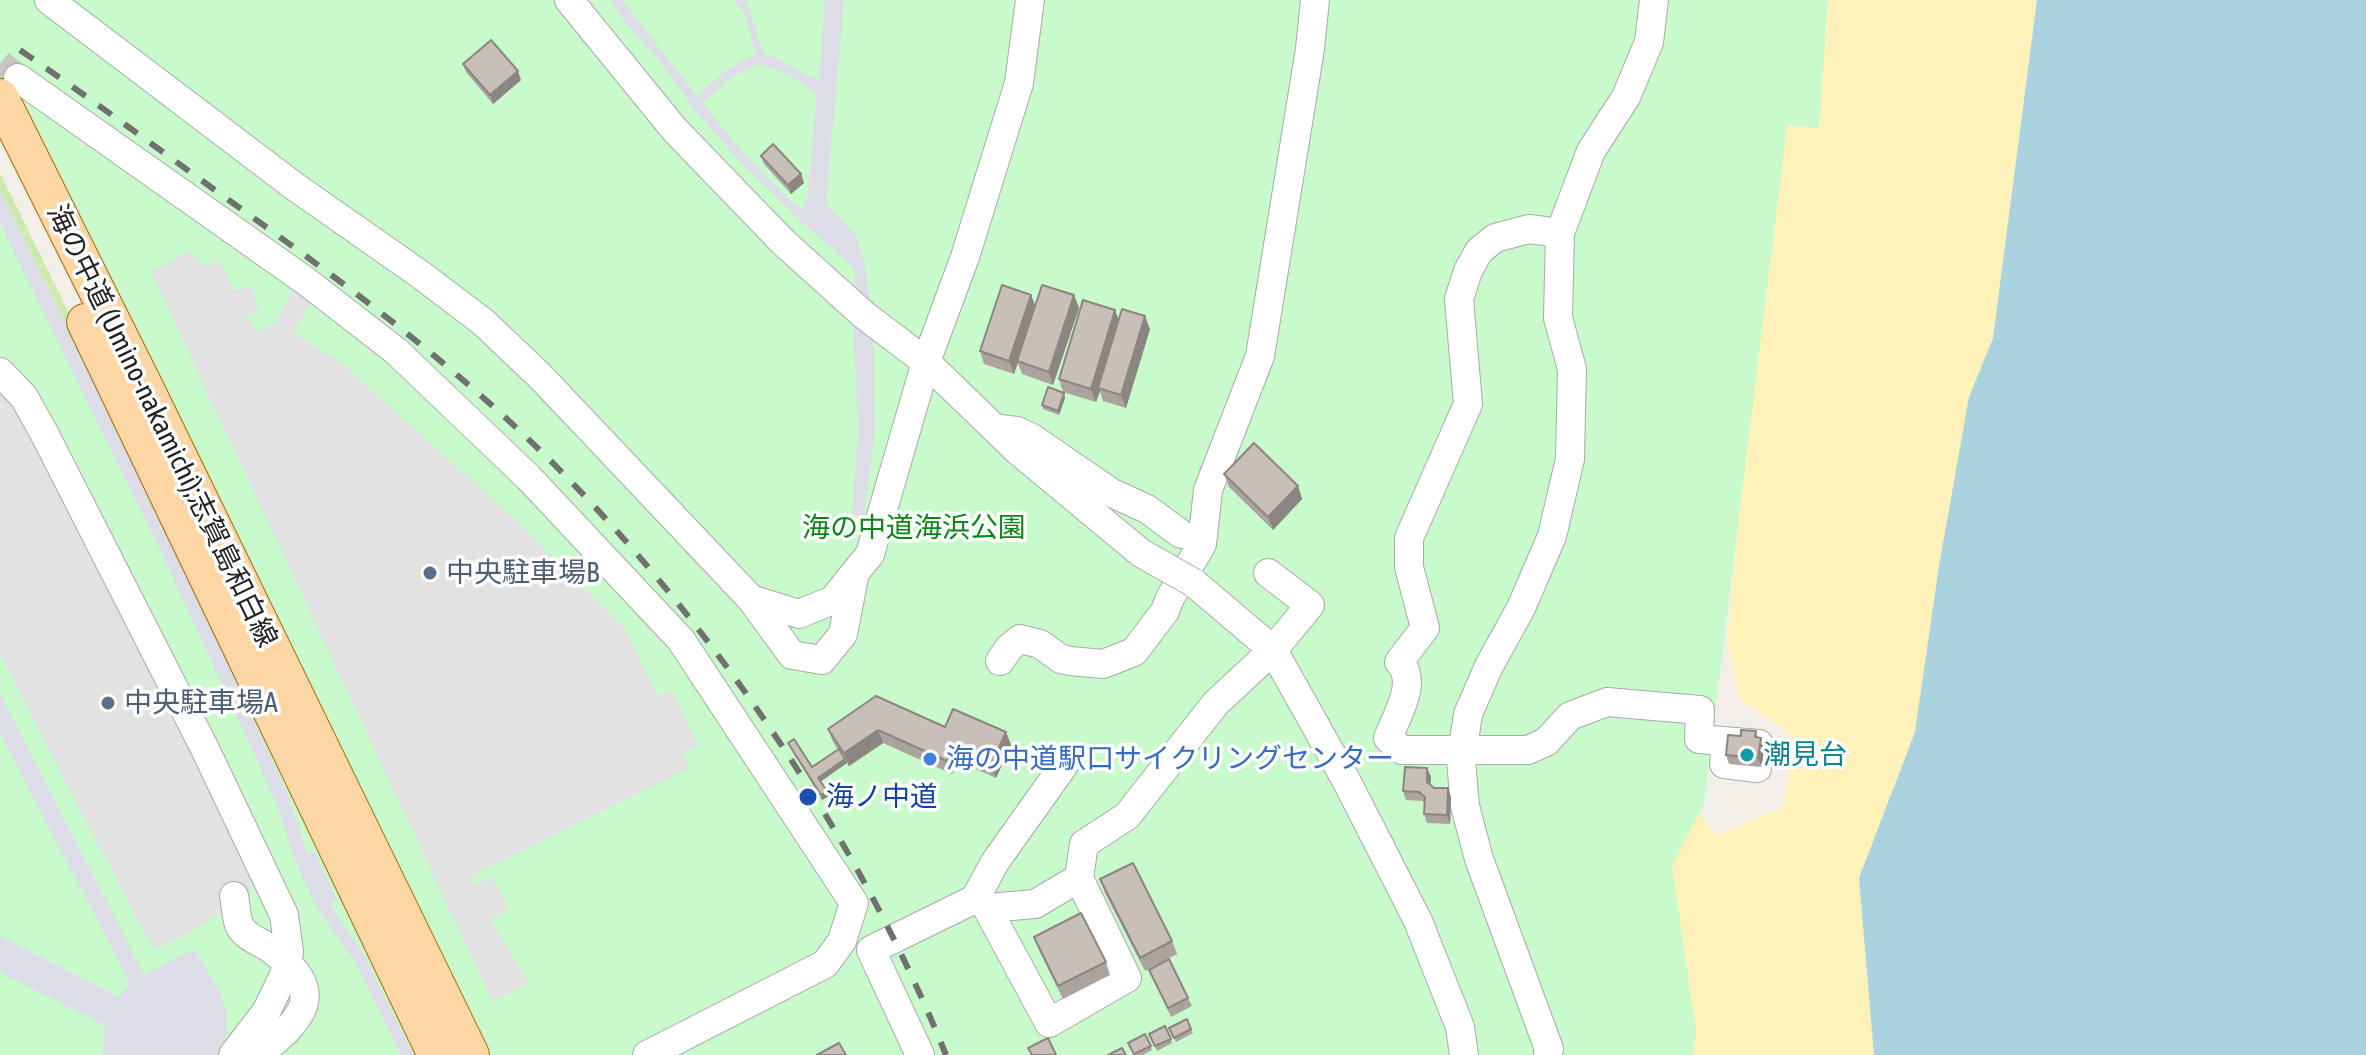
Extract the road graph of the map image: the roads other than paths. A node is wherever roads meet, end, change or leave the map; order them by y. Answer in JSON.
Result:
{"nodes":[{"id":1,"x":49,"y":0,"type":"edge"},
{"id":2,"x":569,"y":0,"type":"edge"},
{"id":3,"x":1030,"y":0,"type":"edge"},
{"id":4,"x":1315,"y":0,"type":"edge"},
{"id":5,"x":1654,"y":0,"type":"edge"},
{"id":6,"x":9,"y":87,"type":"edge"},
{"id":7,"x":0,"y":148,"type":"edge"},
{"id":8,"x":32,"y":189,"type":"junction"},
{"id":9,"x":1560,"y":233,"type":"junction"},
{"id":10,"x":926,"y":362,"type":"junction"},
{"id":11,"x":0,"y":372,"type":"edge"},
{"id":12,"x":995,"y":429,"type":"junction"},
{"id":13,"x":1181,"y":534,"type":"dead end"},
{"id":14,"x":1268,"y":573,"type":"dead end"},
{"id":15,"x":854,"y":577,"type":"junction"},
{"id":16,"x":751,"y":599,"type":"junction"},
{"id":17,"x":799,"y":614,"type":"junction"},
{"id":18,"x":1273,"y":650,"type":"junction"},
{"id":19,"x":792,"y":655,"type":"junction"},
{"id":20,"x":1000,"y":661,"type":"dead end"},
{"id":21,"x":1726,"y":742,"type":"edge"},
{"id":22,"x":1463,"y":749,"type":"junction"},
{"id":23,"x":1064,"y":765,"type":"dead end"},
{"id":24,"x":1079,"y":878,"type":"junction"},
{"id":25,"x":234,"y":896,"type":"dead end"},
{"id":26,"x":981,"y":903,"type":"junction"},
{"id":27,"x":287,"y":962,"type":"junction"},
{"id":28,"x":233,"y":1055,"type":"edge"},
{"id":29,"x":258,"y":1055,"type":"edge"},
{"id":30,"x":436,"y":1055,"type":"edge"},
{"id":31,"x":471,"y":1055,"type":"edge"},
{"id":32,"x":647,"y":1055,"type":"edge"},
{"id":33,"x":920,"y":1055,"type":"edge"},
{"id":34,"x":1464,"y":1055,"type":"edge"},
{"id":35,"x":1548,"y":1055,"type":"edge"}],
"edges":[{"from":1,"to":16,"type":"lane"},
{"from":2,"to":10,"type":"lane"},
{"from":3,"to":10,"type":"lane"},
{"from":4,"to":20,"type":"lane"},
{"from":5,"to":9,"type":"lane"},
{"from":6,"to":8,"type":"main road"},
{"from":6,"to":32,"type":"lane"},
{"from":7,"to":8,"type":"main road"},
{"from":8,"to":30,"type":"main road","name":"海の中道 (Umino-nakamichi);志賀島和白線"},
{"from":8,"to":31,"type":"main road","name":"海の中道 (Umino-nakamichi);志賀島和白線"},
{"from":9,"to":22,"type":"lane"},
{"from":9,"to":22,"type":"lane"},
{"from":10,"to":12,"type":"lane"},
{"from":10,"to":15,"type":"lane"},
{"from":11,"to":27,"type":"lane"},
{"from":12,"to":13,"type":"lane"},
{"from":12,"to":18,"type":"lane","bridge":true},
{"from":14,"to":18,"type":"lane"},
{"from":15,"to":17,"type":"lane"},
{"from":15,"to":19,"type":"lane"},
{"from":16,"to":17,"type":"lane"},
{"from":16,"to":19,"type":"lane"},
{"from":17,"to":19,"type":"lane"},
{"from":18,"to":24,"type":"lane"},
{"from":18,"to":34,"type":"lane"},
{"from":21,"to":22,"type":"lane"},
{"from":22,"to":35,"type":"lane"},
{"from":23,"to":26,"type":"lane"},
{"from":24,"to":26,"type":"lane"},
{"from":24,"to":26,"type":"lane"},
{"from":25,"to":27,"type":"lane"},
{"from":26,"to":33,"type":"lane"},
{"from":27,"to":28,"type":"lane"},
{"from":27,"to":29,"type":"lane"}]}
